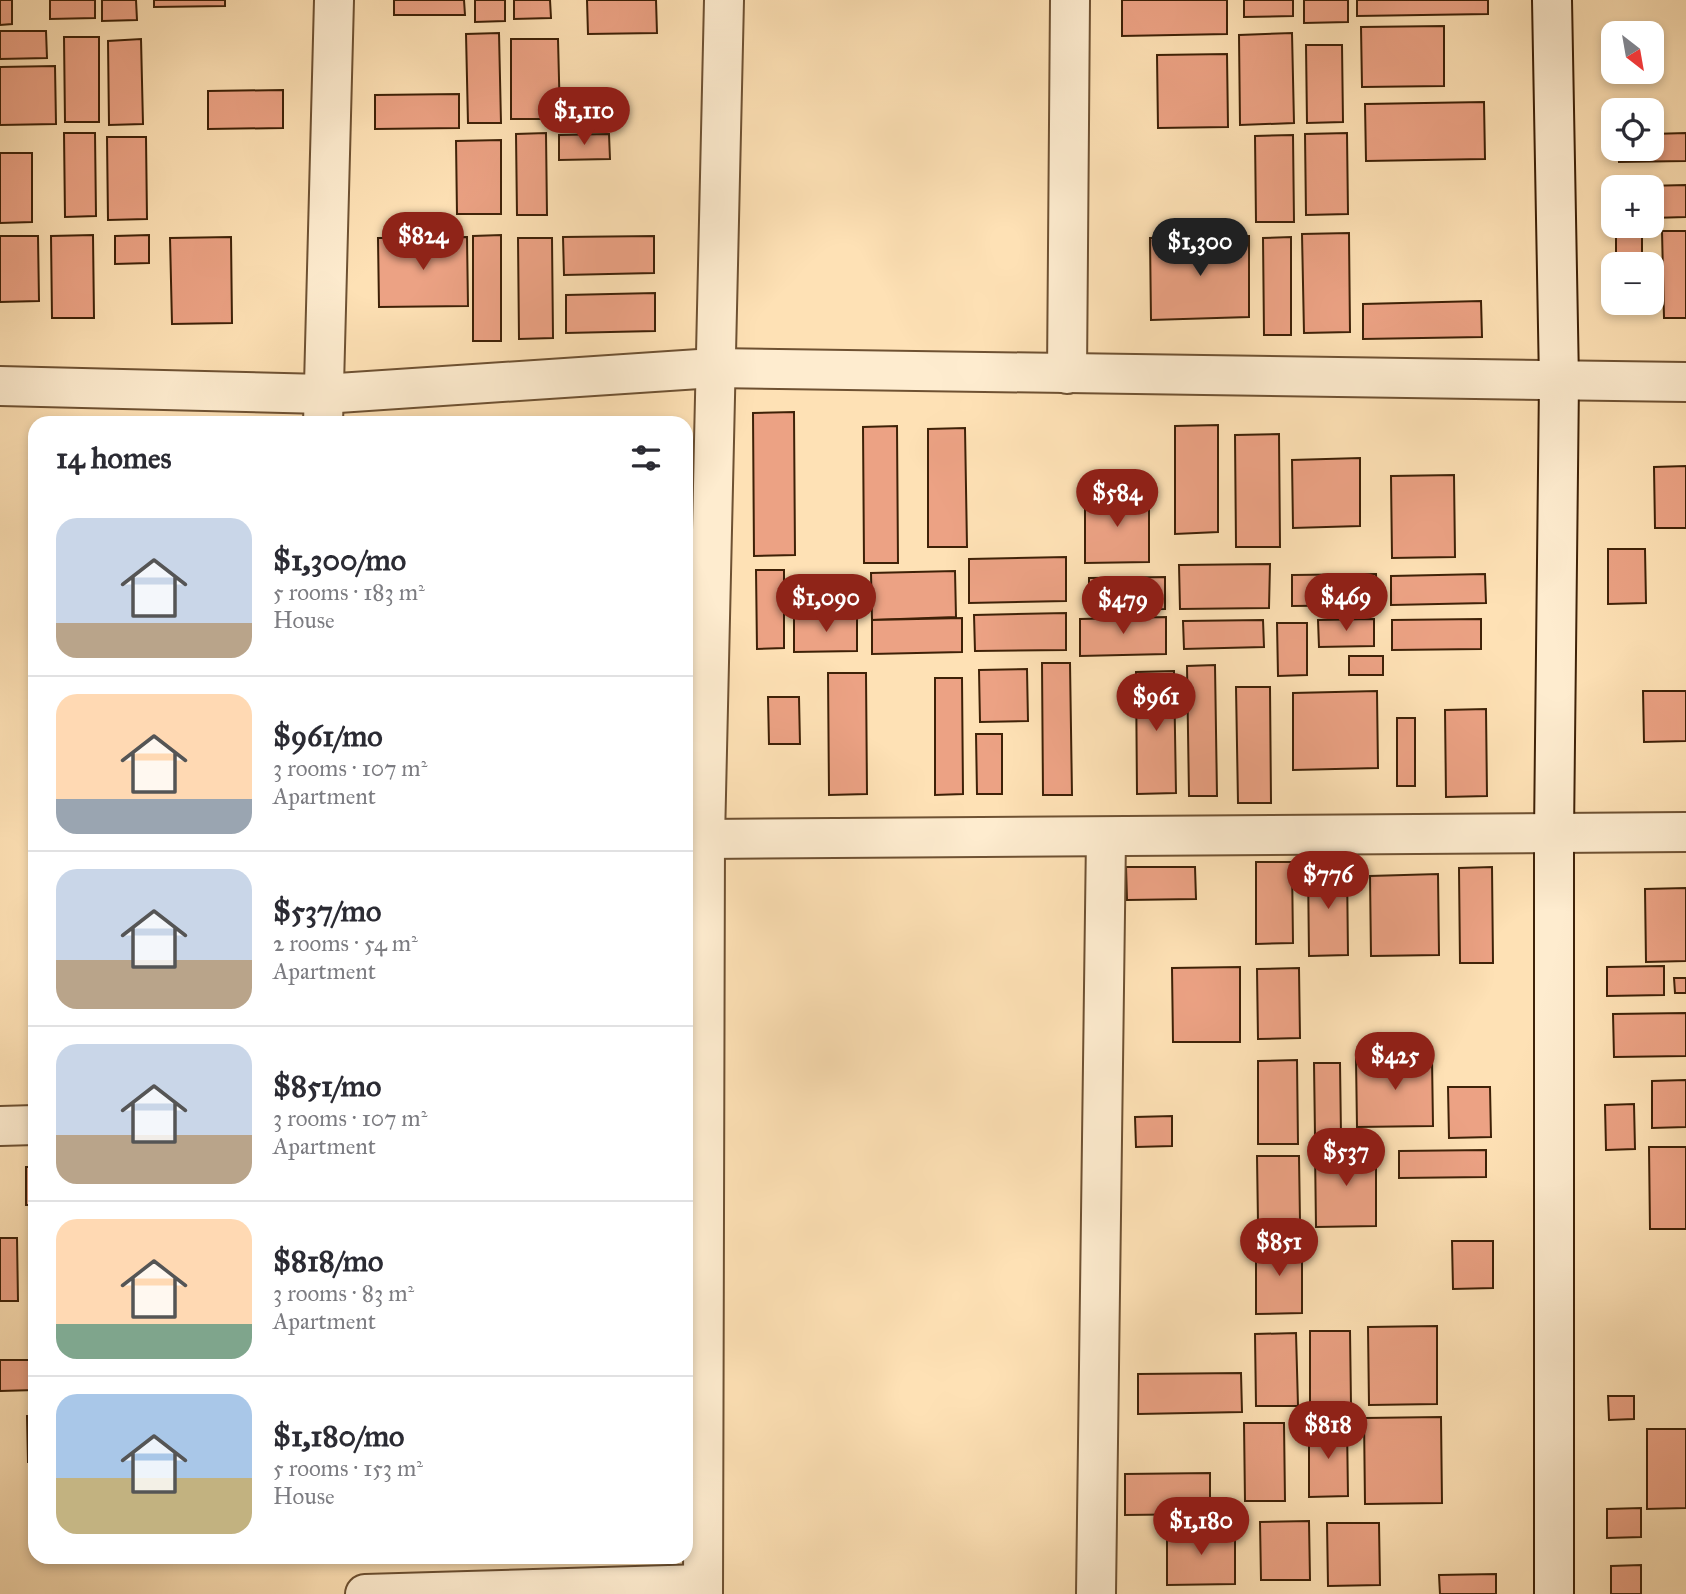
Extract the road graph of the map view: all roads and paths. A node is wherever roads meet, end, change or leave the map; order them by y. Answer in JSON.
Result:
{"nodes":[{"id":1,"x":334,"y":0,"type":"edge"},
{"id":2,"x":724,"y":0,"type":"edge"},
{"id":3,"x":1070,"y":0,"type":"edge"},
{"id":4,"x":1552,"y":0,"type":"edge"},
{"id":5,"x":714,"y":368,"type":"junction"},
{"id":6,"x":1067,"y":374,"type":"junction"},
{"id":7,"x":1559,"y":381,"type":"junction"},
{"id":8,"x":1686,"y":382,"type":"edge"},
{"id":9,"x":0,"y":386,"type":"edge"},
{"id":10,"x":323,"y":409,"type":"edge"},
{"id":11,"x":1686,"y":832,"type":"edge"},
{"id":12,"x":1554,"y":833,"type":"junction"},
{"id":13,"x":1106,"y":837,"type":"junction"},
{"id":14,"x":705,"y":839,"type":"junction"},
{"id":15,"x":695,"y":1105,"type":"edge"},
{"id":16,"x":28,"y":1125,"type":"edge"},
{"id":17,"x":0,"y":1126,"type":"edge"},
{"id":18,"x":703,"y":1589,"type":"edge"},
{"id":19,"x":365,"y":1594,"type":"edge"},
{"id":20,"x":1096,"y":1594,"type":"edge"},
{"id":21,"x":1554,"y":1594,"type":"edge"}],
"edges":[{"from":1,"to":10,"type":"street"},
{"from":2,"to":5,"type":"street"},
{"from":3,"to":6,"type":"street"},
{"from":4,"to":7,"type":"street"},
{"from":5,"to":6,"type":"street"},
{"from":5,"to":10,"type":"street"},
{"from":5,"to":14,"type":"street"},
{"from":6,"to":7,"type":"street"},
{"from":7,"to":8,"type":"street"},
{"from":7,"to":12,"type":"street"},
{"from":9,"to":10,"type":"street"},
{"from":11,"to":12,"type":"street"},
{"from":12,"to":13,"type":"street"},
{"from":12,"to":21,"type":"street"},
{"from":13,"to":14,"type":"street"},
{"from":13,"to":20,"type":"street"},
{"from":14,"to":15,"type":"street"},
{"from":15,"to":18,"type":"street"},
{"from":16,"to":17,"type":"street"},
{"from":18,"to":19,"type":"street"}]}
